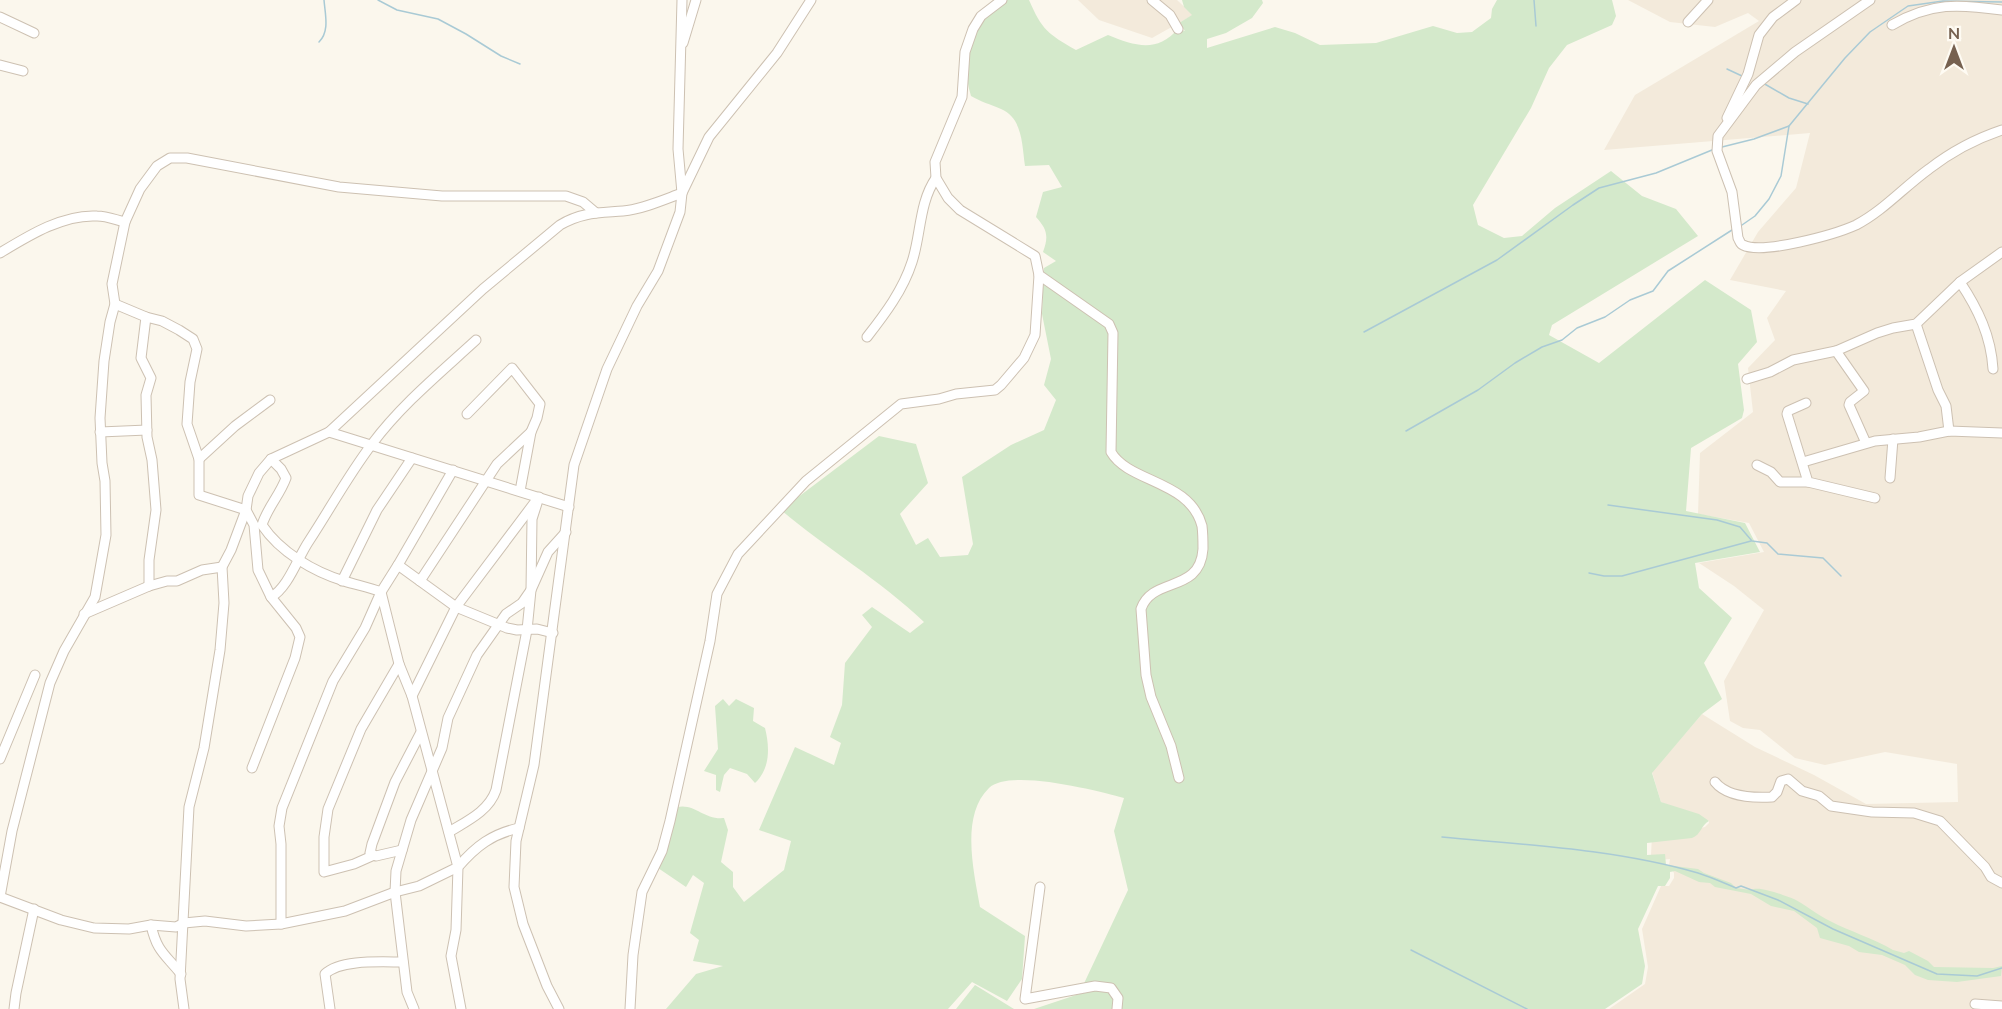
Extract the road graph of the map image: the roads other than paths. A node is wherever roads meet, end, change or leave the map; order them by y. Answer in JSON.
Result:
{"nodes":[{"id":1,"x":682,"y":0,"type":"edge"},
{"id":2,"x":696,"y":0,"type":"edge"},
{"id":3,"x":811,"y":0,"type":"edge"},
{"id":4,"x":1002,"y":0,"type":"edge"},
{"id":5,"x":1152,"y":0,"type":"edge"},
{"id":6,"x":1708,"y":0,"type":"edge"},
{"id":7,"x":1796,"y":0,"type":"edge"},
{"id":8,"x":1870,"y":0,"type":"edge"},
{"id":9,"x":2002,"y":10,"type":"edge"},
{"id":10,"x":0,"y":17,"type":"edge"},
{"id":11,"x":1688,"y":22,"type":"dead end"},
{"id":12,"x":1893,"y":25,"type":"dead end"},
{"id":13,"x":1178,"y":28,"type":"dead end"},
{"id":14,"x":34,"y":33,"type":"dead end"},
{"id":15,"x":681,"y":48,"type":"junction"},
{"id":16,"x":0,"y":65,"type":"edge"},
{"id":17,"x":23,"y":71,"type":"dead end"},
{"id":18,"x":1725,"y":126,"type":"junction"},
{"id":19,"x":2002,"y":130,"type":"edge"},
{"id":20,"x":936,"y":178,"type":"junction"},
{"id":21,"x":682,"y":193,"type":"junction"},
{"id":22,"x":596,"y":213,"type":"junction"},
{"id":23,"x":125,"y":222,"type":"junction"},
{"id":24,"x":2002,"y":252,"type":"edge"},
{"id":25,"x":0,"y":253,"type":"edge"},
{"id":26,"x":1039,"y":275,"type":"junction"},
{"id":27,"x":1960,"y":282,"type":"junction"},
{"id":28,"x":115,"y":304,"type":"junction"},
{"id":29,"x":146,"y":317,"type":"junction"},
{"id":30,"x":1916,"y":324,"type":"junction"},
{"id":31,"x":867,"y":337,"type":"dead end"},
{"id":32,"x":476,"y":340,"type":"dead end"},
{"id":33,"x":1836,"y":351,"type":"junction"},
{"id":34,"x":1993,"y":369,"type":"dead end"},
{"id":35,"x":1747,"y":378,"type":"dead end"},
{"id":36,"x":270,"y":400,"type":"dead end"},
{"id":37,"x":1806,"y":403,"type":"dead end"},
{"id":38,"x":467,"y":414,"type":"dead end"},
{"id":39,"x":147,"y":430,"type":"junction"},
{"id":40,"x":1949,"y":431,"type":"junction"},
{"id":41,"x":100,"y":432,"type":"junction"},
{"id":42,"x":329,"y":432,"type":"junction"},
{"id":43,"x":531,"y":432,"type":"junction"},
{"id":44,"x":2002,"y":434,"type":"edge"},
{"id":45,"x":1893,"y":440,"type":"junction"},
{"id":46,"x":1866,"y":444,"type":"junction"},
{"id":47,"x":371,"y":445,"type":"junction"},
{"id":48,"x":412,"y":458,"type":"junction"},
{"id":49,"x":199,"y":459,"type":"junction"},
{"id":50,"x":272,"y":459,"type":"junction"},
{"id":51,"x":1803,"y":462,"type":"junction"},
{"id":52,"x":1757,"y":465,"type":"dead end"},
{"id":53,"x":453,"y":470,"type":"junction"},
{"id":54,"x":1890,"y":478,"type":"dead end"},
{"id":55,"x":488,"y":481,"type":"junction"},
{"id":56,"x":1808,"y":482,"type":"junction"},
{"id":57,"x":520,"y":491,"type":"junction"},
{"id":58,"x":539,"y":497,"type":"junction"},
{"id":59,"x":1875,"y":498,"type":"dead end"},
{"id":60,"x":569,"y":507,"type":"junction"},
{"id":61,"x":246,"y":510,"type":"junction"},
{"id":62,"x":566,"y":532,"type":"junction"},
{"id":63,"x":297,"y":559,"type":"junction"},
{"id":64,"x":398,"y":565,"type":"junction"},
{"id":65,"x":222,"y":567,"type":"junction"},
{"id":66,"x":342,"y":581,"type":"junction"},
{"id":67,"x":420,"y":581,"type":"junction"},
{"id":68,"x":149,"y":586,"type":"junction"},
{"id":69,"x":531,"y":590,"type":"junction"},
{"id":70,"x":381,"y":592,"type":"junction"},
{"id":71,"x":271,"y":597,"type":"junction"},
{"id":72,"x":456,"y":607,"type":"junction"},
{"id":73,"x":84,"y":614,"type":"junction"},
{"id":74,"x":499,"y":624,"type":"junction"},
{"id":75,"x":527,"y":630,"type":"junction"},
{"id":76,"x":553,"y":633,"type":"junction"},
{"id":77,"x":399,"y":664,"type":"junction"},
{"id":78,"x":35,"y":675,"type":"dead end"},
{"id":79,"x":412,"y":696,"type":"junction"},
{"id":80,"x":421,"y":732,"type":"junction"},
{"id":81,"x":0,"y":759,"type":"edge"},
{"id":82,"x":252,"y":768,"type":"dead end"},
{"id":83,"x":431,"y":771,"type":"junction"},
{"id":84,"x":1179,"y":778,"type":"dead end"},
{"id":85,"x":1715,"y":782,"type":"dead end"},
{"id":86,"x":519,"y":828,"type":"junction"},
{"id":87,"x":449,"y":832,"type":"junction"},
{"id":88,"x":402,"y":850,"type":"junction"},
{"id":89,"x":372,"y":856,"type":"junction"},
{"id":90,"x":458,"y":867,"type":"junction"},
{"id":91,"x":2002,"y":883,"type":"edge"},
{"id":92,"x":1040,"y":887,"type":"dead end"},
{"id":93,"x":395,"y":892,"type":"junction"},
{"id":94,"x":0,"y":897,"type":"edge"},
{"id":95,"x":33,"y":909,"type":"junction"},
{"id":96,"x":184,"y":922,"type":"junction"},
{"id":97,"x":281,"y":924,"type":"junction"},
{"id":98,"x":151,"y":925,"type":"junction"},
{"id":99,"x":403,"y":962,"type":"junction"},
{"id":100,"x":181,"y":974,"type":"junction"},
{"id":101,"x":1975,"y":1004,"type":"dead end"},
{"id":102,"x":2002,"y":1006,"type":"edge"},
{"id":103,"x":14,"y":1009,"type":"edge"},
{"id":104,"x":184,"y":1009,"type":"edge"},
{"id":105,"x":330,"y":1009,"type":"edge"},
{"id":106,"x":414,"y":1009,"type":"edge"},
{"id":107,"x":461,"y":1009,"type":"edge"},
{"id":108,"x":559,"y":1009,"type":"edge"},
{"id":109,"x":630,"y":1009,"type":"edge"},
{"id":110,"x":1117,"y":1009,"type":"edge"}],
"edges":[{"from":1,"to":15,"type":"street"},
{"from":2,"to":15,"type":"street"},
{"from":3,"to":21,"type":"street"},
{"from":4,"to":20,"type":"street"},
{"from":5,"to":13,"type":"street"},
{"from":6,"to":11,"type":"street"},
{"from":7,"to":18,"type":"street"},
{"from":8,"to":18,"type":"street"},
{"from":9,"to":12,"type":"street"},
{"from":10,"to":14,"type":"street"},
{"from":15,"to":21,"type":"street"},
{"from":16,"to":17,"type":"street"},
{"from":18,"to":19,"type":"street"},
{"from":20,"to":26,"type":"street"},
{"from":20,"to":31,"type":"street"},
{"from":21,"to":22,"type":"street"},
{"from":21,"to":60,"type":"street"},
{"from":22,"to":23,"type":"street"},
{"from":22,"to":42,"type":"street"},
{"from":23,"to":25,"type":"street"},
{"from":23,"to":28,"type":"street"},
{"from":24,"to":27,"type":"street"},
{"from":26,"to":84,"type":"street"},
{"from":26,"to":109,"type":"street"},
{"from":27,"to":30,"type":"street"},
{"from":27,"to":34,"type":"street"},
{"from":28,"to":29,"type":"street"},
{"from":28,"to":41,"type":"street"},
{"from":29,"to":39,"type":"street"},
{"from":29,"to":49,"type":"street"},
{"from":30,"to":33,"type":"street"},
{"from":30,"to":40,"type":"street"},
{"from":32,"to":47,"type":"street"},
{"from":33,"to":35,"type":"street"},
{"from":33,"to":46,"type":"street"},
{"from":36,"to":49,"type":"street"},
{"from":37,"to":51,"type":"street"},
{"from":38,"to":43,"type":"street"},
{"from":39,"to":41,"type":"street"},
{"from":39,"to":68,"type":"street"},
{"from":40,"to":44,"type":"street"},
{"from":40,"to":45,"type":"street"},
{"from":41,"to":73,"type":"street"},
{"from":42,"to":47,"type":"street"},
{"from":42,"to":50,"type":"street"},
{"from":43,"to":55,"type":"street"},
{"from":43,"to":57,"type":"street"},
{"from":45,"to":46,"type":"street"},
{"from":45,"to":54,"type":"street"},
{"from":46,"to":51,"type":"street"},
{"from":47,"to":48,"type":"street"},
{"from":47,"to":63,"type":"street"},
{"from":48,"to":53,"type":"street"},
{"from":48,"to":66,"type":"street"},
{"from":49,"to":61,"type":"street"},
{"from":50,"to":61,"type":"street"},
{"from":50,"to":63,"type":"street"},
{"from":51,"to":56,"type":"street"},
{"from":52,"to":56,"type":"street"},
{"from":53,"to":55,"type":"street"},
{"from":53,"to":64,"type":"street"},
{"from":55,"to":57,"type":"street"},
{"from":55,"to":67,"type":"street"},
{"from":56,"to":59,"type":"street"},
{"from":57,"to":58,"type":"street"},
{"from":58,"to":60,"type":"street"},
{"from":58,"to":69,"type":"street"},
{"from":58,"to":72,"type":"street"},
{"from":60,"to":62,"type":"street"},
{"from":61,"to":65,"type":"street"},
{"from":61,"to":71,"type":"street"},
{"from":62,"to":69,"type":"street"},
{"from":62,"to":76,"type":"street"},
{"from":63,"to":66,"type":"street"},
{"from":63,"to":71,"type":"street"},
{"from":64,"to":67,"type":"street"},
{"from":64,"to":70,"type":"street"},
{"from":65,"to":68,"type":"street"},
{"from":65,"to":96,"type":"street"},
{"from":66,"to":70,"type":"street"},
{"from":67,"to":72,"type":"street"},
{"from":68,"to":73,"type":"street"},
{"from":69,"to":74,"type":"street"},
{"from":69,"to":75,"type":"street"},
{"from":70,"to":77,"type":"street"},
{"from":70,"to":97,"type":"street"},
{"from":71,"to":82,"type":"street"},
{"from":72,"to":74,"type":"street"},
{"from":72,"to":79,"type":"street"},
{"from":73,"to":94,"type":"street"},
{"from":74,"to":75,"type":"street"},
{"from":74,"to":83,"type":"street"},
{"from":75,"to":76,"type":"street"},
{"from":75,"to":87,"type":"street"},
{"from":76,"to":86,"type":"street"},
{"from":77,"to":79,"type":"street"},
{"from":77,"to":89,"type":"street"},
{"from":78,"to":81,"type":"street"},
{"from":79,"to":80,"type":"street"},
{"from":80,"to":83,"type":"street"},
{"from":80,"to":89,"type":"street"},
{"from":83,"to":87,"type":"street"},
{"from":83,"to":88,"type":"street"},
{"from":85,"to":91,"type":"street"},
{"from":86,"to":90,"type":"street"},
{"from":86,"to":108,"type":"street"},
{"from":87,"to":90,"type":"street"},
{"from":88,"to":89,"type":"street"},
{"from":88,"to":93,"type":"street"},
{"from":90,"to":93,"type":"street"},
{"from":90,"to":107,"type":"street"},
{"from":92,"to":110,"type":"street"},
{"from":93,"to":97,"type":"street"},
{"from":93,"to":99,"type":"street"},
{"from":94,"to":95,"type":"street"},
{"from":95,"to":98,"type":"street"},
{"from":95,"to":103,"type":"street"},
{"from":96,"to":97,"type":"street"},
{"from":96,"to":98,"type":"street"},
{"from":96,"to":100,"type":"street"},
{"from":98,"to":100,"type":"street"},
{"from":99,"to":105,"type":"street"},
{"from":99,"to":106,"type":"street"},
{"from":100,"to":104,"type":"street"},
{"from":101,"to":102,"type":"street"}]}
